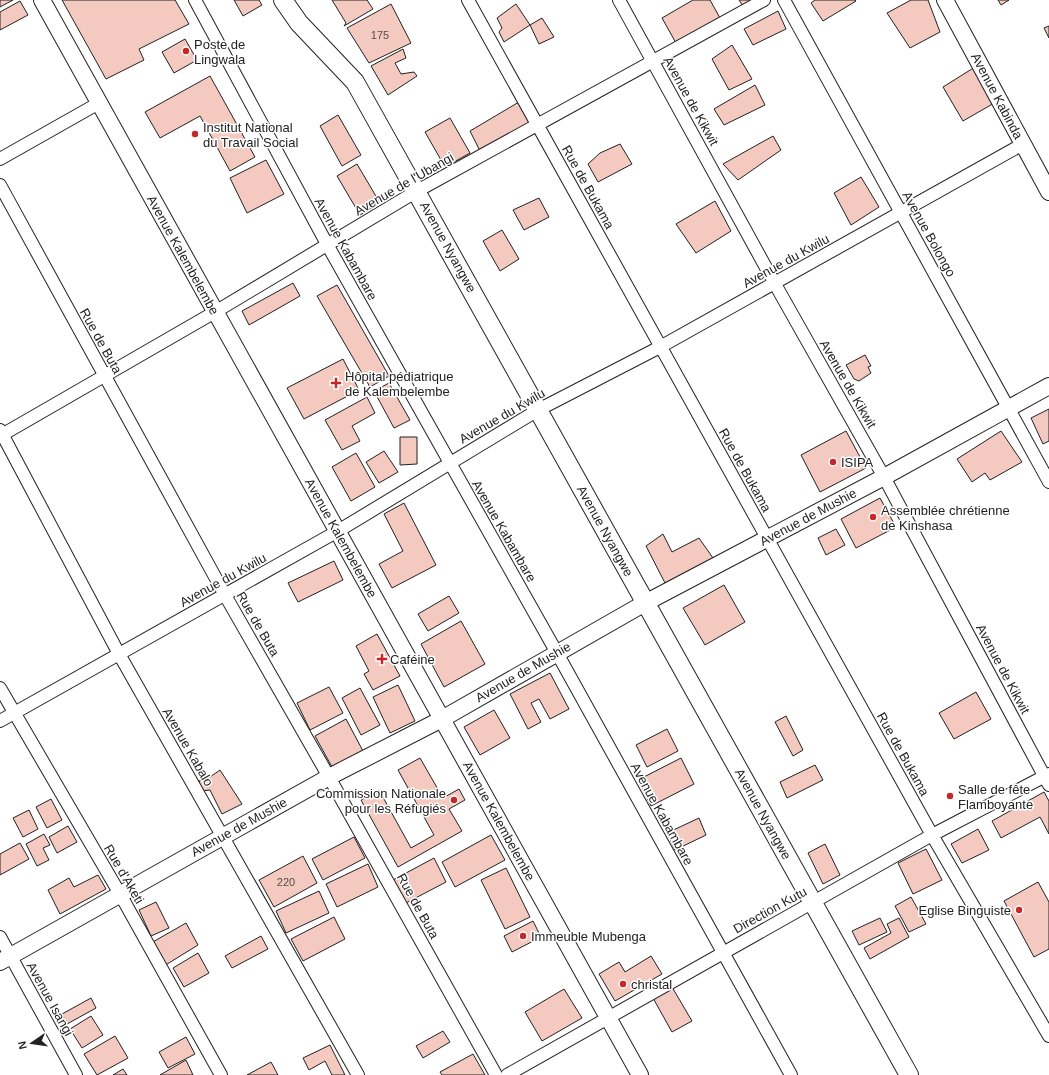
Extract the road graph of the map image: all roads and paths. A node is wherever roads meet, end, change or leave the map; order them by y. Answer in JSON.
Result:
{"nodes":[{"id":1,"x":42,"y":0,"type":"edge"},
{"id":2,"x":195,"y":0,"type":"edge"},
{"id":3,"x":283,"y":0,"type":"edge"},
{"id":4,"x":468,"y":0,"type":"edge"},
{"id":5,"x":619,"y":0,"type":"edge"},
{"id":6,"x":764,"y":0,"type":"edge"},
{"id":7,"x":784,"y":0,"type":"edge"},
{"id":8,"x":945,"y":0,"type":"edge"},
{"id":9,"x":654,"y":62,"type":"junction"},
{"id":10,"x":99,"y":103,"type":"junction"},
{"id":11,"x":538,"y":124,"type":"junction"},
{"id":12,"x":1023,"y":144,"type":"junction"},
{"id":13,"x":0,"y":159,"type":"edge"},
{"id":14,"x":0,"y":185,"type":"edge"},
{"id":15,"x":418,"y":192,"type":"junction"},
{"id":16,"x":1049,"y":192,"type":"edge"},
{"id":17,"x":901,"y":212,"type":"junction"},
{"id":18,"x":328,"y":246,"type":"junction"},
{"id":19,"x":775,"y":284,"type":"junction"},
{"id":20,"x":215,"y":312,"type":"junction"},
{"id":21,"x":660,"y":347,"type":"junction"},
{"id":22,"x":104,"y":377,"type":"junction"},
{"id":23,"x":1049,"y":386,"type":"edge"},
{"id":24,"x":1008,"y":409,"type":"junction"},
{"id":25,"x":538,"y":410,"type":"junction"},
{"id":26,"x":1,"y":434,"type":"edge"},
{"id":27,"x":449,"y":464,"type":"junction"},
{"id":28,"x":884,"y":477,"type":"junction"},
{"id":29,"x":1049,"y":482,"type":"edge"},
{"id":30,"x":338,"y":531,"type":"junction"},
{"id":31,"x":767,"y":538,"type":"junction"},
{"id":32,"x":225,"y":595,"type":"junction"},
{"id":33,"x":645,"y":603,"type":"junction"},
{"id":34,"x":557,"y":653,"type":"junction"},
{"id":35,"x":119,"y":654,"type":"junction"},
{"id":36,"x":0,"y":688,"type":"edge"},
{"id":37,"x":14,"y":713,"type":"junction"},
{"id":38,"x":442,"y":719,"type":"junction"},
{"id":39,"x":0,"y":721,"type":"edge"},
{"id":40,"x":329,"y":776,"type":"junction"},
{"id":41,"x":1047,"y":779,"type":"edge"},
{"id":42,"x":932,"y":835,"type":"junction"},
{"id":43,"x":222,"y":836,"type":"junction"},
{"id":44,"x":120,"y":894,"type":"junction"},
{"id":45,"x":813,"y":902,"type":"junction"},
{"id":46,"x":0,"y":937,"type":"edge"},
{"id":47,"x":722,"y":952,"type":"junction"},
{"id":48,"x":5,"y":959,"type":"edge"},
{"id":49,"x":608,"y":1018,"type":"junction"},
{"id":50,"x":1049,"y":1036,"type":"edge"},
{"id":51,"x":76,"y":1075,"type":"edge"},
{"id":52,"x":221,"y":1075,"type":"edge"},
{"id":53,"x":358,"y":1075,"type":"edge"},
{"id":54,"x":496,"y":1075,"type":"edge"},
{"id":55,"x":507,"y":1075,"type":"edge"},
{"id":56,"x":640,"y":1075,"type":"edge"},
{"id":57,"x":791,"y":1075,"type":"edge"},
{"id":58,"x":909,"y":1075,"type":"edge"}],
"edges":[{"from":1,"to":10,"type":"street","name":"Avenue Kalembelembe"},
{"from":2,"to":18,"type":"street","name":"Avenue Kabambare"},
{"from":3,"to":15,"type":"main road","name":"Avenue Nyangwe"},
{"from":4,"to":11,"type":"street","name":"Rue de Bukama"},
{"from":5,"to":9,"type":"street","name":"Avenue de Kikwit"},
{"from":6,"to":9,"type":"street","name":"Avenue de l'Ubangi"},
{"from":7,"to":17,"type":"street","name":"Avenue Bolongo"},
{"from":8,"to":12,"type":"street","name":"Avenue Kabinda"},
{"from":9,"to":11,"type":"street","name":"Avenue de l'Ubangi"},
{"from":9,"to":19,"type":"street","name":"Avenue de Kikwit"},
{"from":10,"to":13,"type":"street"},
{"from":10,"to":20,"type":"street","name":"Avenue Kalembelembe"},
{"from":11,"to":15,"type":"street","name":"Avenue de l'Ubangi"},
{"from":11,"to":21,"type":"street","name":"Rue de Bukama"},
{"from":12,"to":16,"type":"street","name":"Avenue Kabinda"},
{"from":12,"to":17,"type":"street","name":"Avenue du Kwilu"},
{"from":14,"to":22,"type":"street","name":"Rue de Buta"},
{"from":15,"to":18,"type":"street","name":"Avenue de l'Ubangi"},
{"from":15,"to":25,"type":"main road","name":"Avenue Nyangwe"},
{"from":17,"to":19,"type":"street","name":"Avenue du Kwilu"},
{"from":17,"to":24,"type":"street","name":"Avenue Bolongo"},
{"from":18,"to":20,"type":"street","name":"Avenue de l'Ubangi"},
{"from":18,"to":27,"type":"street","name":"Avenue Kabambare"},
{"from":19,"to":21,"type":"street","name":"Avenue du Kwilu"},
{"from":19,"to":28,"type":"street","name":"Avenue de Kikwit"},
{"from":20,"to":22,"type":"street","name":"Avenue de l'Ubangi"},
{"from":20,"to":30,"type":"street","name":"Avenue Kalembelembe"},
{"from":21,"to":25,"type":"street","name":"Avenue du Kwilu"},
{"from":21,"to":31,"type":"street","name":"Rue de Bukama"},
{"from":22,"to":26,"type":"street","name":"Avenue de l'Ubangi"},
{"from":22,"to":32,"type":"street","name":"Rue de Buta"},
{"from":23,"to":24,"type":"street","name":"Avenue de Mushie"},
{"from":24,"to":28,"type":"street","name":"Avenue de Mushie"},
{"from":24,"to":29,"type":"street","name":"Avenue Bolongo"},
{"from":25,"to":27,"type":"street","name":"Avenue du Kwilu"},
{"from":25,"to":33,"type":"main road","name":"Avenue Nyangwe"},
{"from":26,"to":35,"type":"street","name":"Avenue Kabalo"},
{"from":27,"to":30,"type":"street","name":"Avenue du Kwilu"},
{"from":27,"to":34,"type":"street","name":"Avenue Kabambare"},
{"from":28,"to":31,"type":"street","name":"Avenue de Mushie"},
{"from":28,"to":41,"type":"street","name":"Avenue de Kikwit"},
{"from":30,"to":32,"type":"street","name":"Avenue du Kwilu"},
{"from":30,"to":38,"type":"street","name":"Avenue Kalembelembe"},
{"from":31,"to":33,"type":"street","name":"Avenue de Mushie"},
{"from":31,"to":42,"type":"street","name":"Rue de Bukama"},
{"from":32,"to":35,"type":"street","name":"Avenue du Kwilu"},
{"from":32,"to":40,"type":"street","name":"Rue de Buta"},
{"from":33,"to":34,"type":"street","name":"Avenue de Mushie"},
{"from":33,"to":45,"type":"main road","name":"Avenue Nyangwe"},
{"from":34,"to":38,"type":"street","name":"Avenue de Mushie"},
{"from":34,"to":47,"type":"street","name":"Avenue Kabambare"},
{"from":35,"to":37,"type":"street","name":"Avenue du Kwilu"},
{"from":35,"to":43,"type":"street","name":"Avenue Kabalo"},
{"from":36,"to":37,"type":"street","name":"Rue d'Aketi"},
{"from":37,"to":39,"type":"street","name":"Avenue du Kwilu"},
{"from":37,"to":44,"type":"street","name":"Rue d'Aketi"},
{"from":38,"to":40,"type":"street","name":"Avenue de Mushie"},
{"from":38,"to":49,"type":"street","name":"Avenue Kalembelembe"},
{"from":40,"to":43,"type":"street","name":"Avenue de Mushie"},
{"from":40,"to":54,"type":"street","name":"Rue de Buta"},
{"from":41,"to":42,"type":"street","name":"Direction Kutu"},
{"from":42,"to":45,"type":"street","name":"Direction Kutu"},
{"from":42,"to":50,"type":"street","name":"Rue de Bukama"},
{"from":43,"to":44,"type":"street","name":"Avenue de Mushie"},
{"from":43,"to":53,"type":"street","name":"Avenue Kabalo"},
{"from":44,"to":48,"type":"street","name":"Avenue de Mushie"},
{"from":44,"to":52,"type":"street","name":"Rue d'Aketi"},
{"from":45,"to":47,"type":"street","name":"Direction Kutu"},
{"from":45,"to":58,"type":"main road","name":"Avenue Nyangwe"},
{"from":46,"to":48,"type":"street","name":"Avenue Isangi"},
{"from":47,"to":49,"type":"street","name":"Direction Kutu"},
{"from":47,"to":57,"type":"street","name":"Avenue Kabambare"},
{"from":48,"to":51,"type":"street","name":"Avenue Isangi"},
{"from":49,"to":55,"type":"street","name":"Direction Kutu"},
{"from":49,"to":56,"type":"street","name":"Avenue Kalembelembe"}]}
